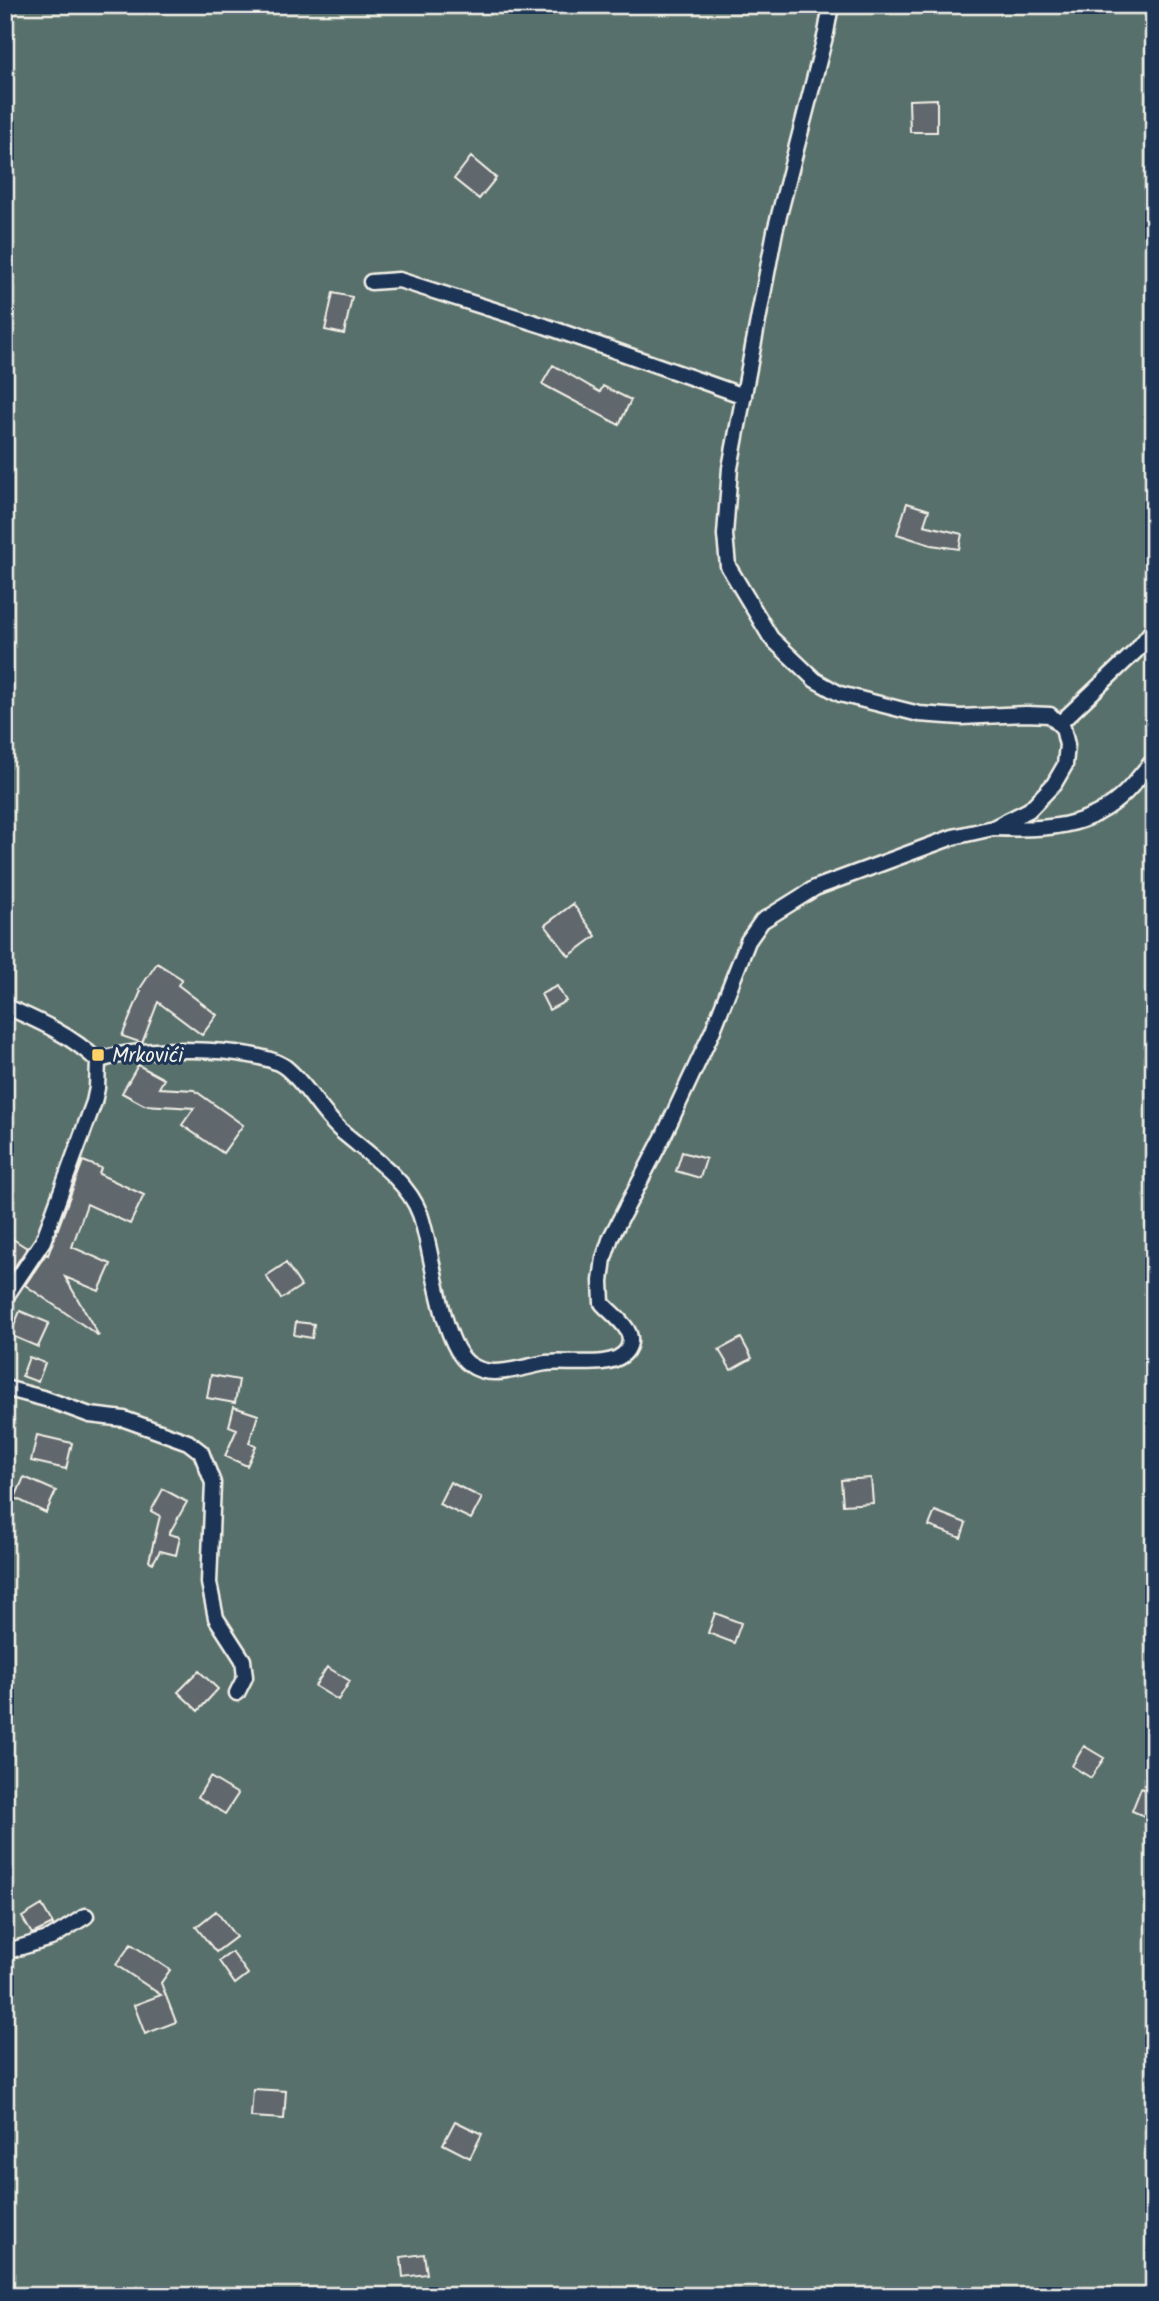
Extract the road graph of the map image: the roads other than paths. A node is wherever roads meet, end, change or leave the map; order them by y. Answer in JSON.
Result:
{"nodes":[{"id":1,"x":831,"y":5,"type":"edge"},
{"id":2,"x":371,"y":282,"type":"dead end"},
{"id":3,"x":744,"y":396,"type":"junction"},
{"id":4,"x":1154,"y":628,"type":"edge"},
{"id":5,"x":1059,"y":724,"type":"junction"},
{"id":6,"x":1154,"y":760,"type":"edge"},
{"id":7,"x":993,"y":828,"type":"junction"},
{"id":8,"x":5,"y":1006,"type":"edge"},
{"id":9,"x":98,"y":1061,"type":"junction"},
{"id":10,"x":5,"y":1298,"type":"edge"},
{"id":11,"x":5,"y":1388,"type":"edge"},
{"id":12,"x":237,"y":1693,"type":"dead end"},
{"id":13,"x":86,"y":1916,"type":"dead end"},
{"id":14,"x":5,"y":1952,"type":"edge"}],
"edges":[{"from":1,"to":3,"type":"street"},
{"from":2,"to":3,"type":"street"},
{"from":3,"to":5,"type":"street"},
{"from":4,"to":5,"type":"street"},
{"from":5,"to":7,"type":"street"},
{"from":6,"to":7,"type":"street"},
{"from":7,"to":9,"type":"street"},
{"from":8,"to":9,"type":"street"},
{"from":9,"to":10,"type":"street"},
{"from":11,"to":12,"type":"street"},
{"from":13,"to":14,"type":"street"}]}
